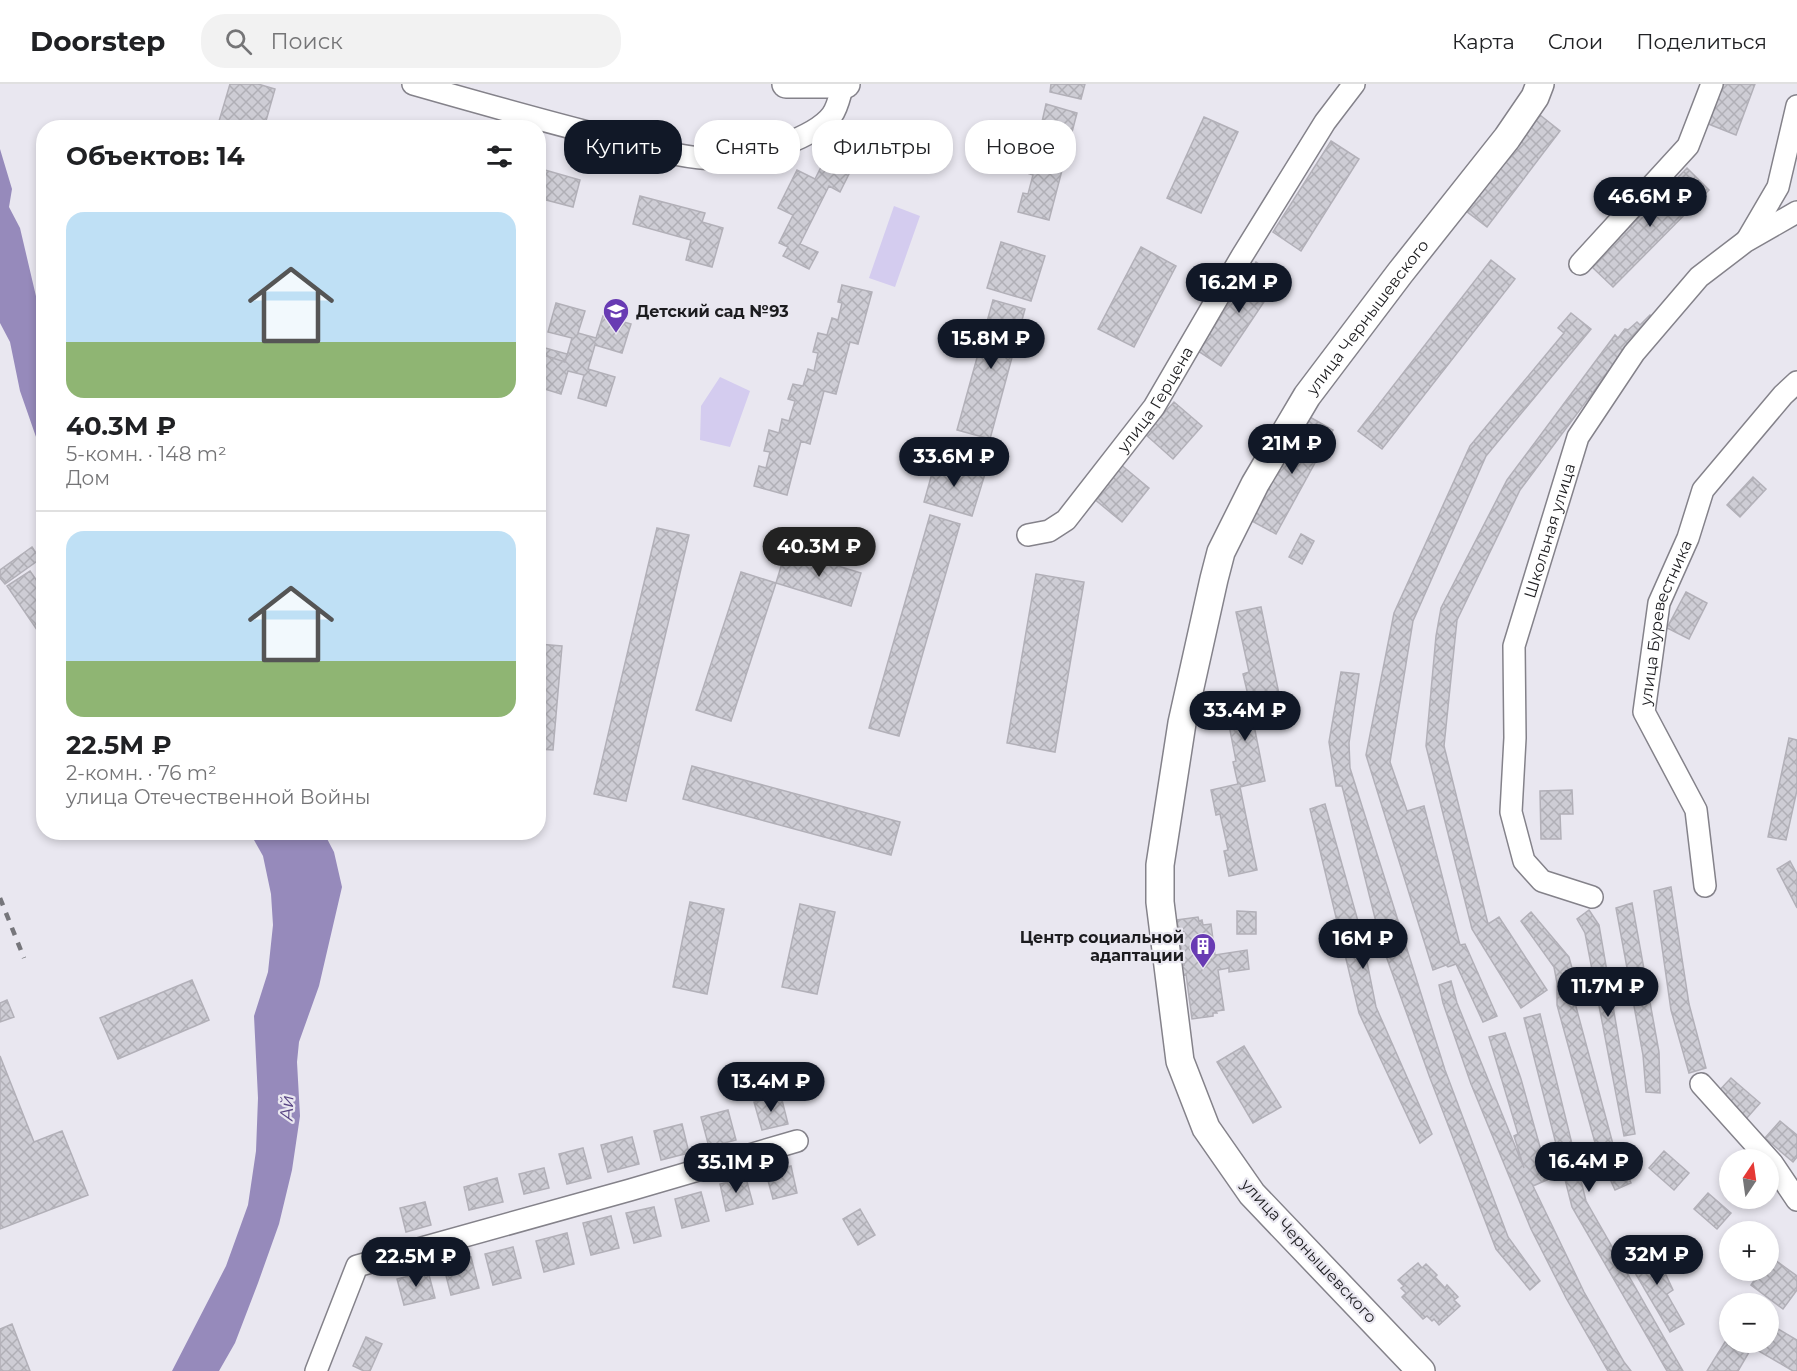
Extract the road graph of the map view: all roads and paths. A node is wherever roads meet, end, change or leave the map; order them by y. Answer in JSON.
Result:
{"nodes":[{"id":1,"x":413,"y":84,"type":"edge"},
{"id":2,"x":786,"y":84,"type":"edge"},
{"id":3,"x":844,"y":84,"type":"edge"},
{"id":4,"x":1354,"y":84,"type":"edge"},
{"id":5,"x":1540,"y":84,"type":"edge"},
{"id":6,"x":1712,"y":84,"type":"edge"},
{"id":7,"x":1797,"y":109,"type":"edge"},
{"id":8,"x":541,"y":120,"type":"edge"},
{"id":9,"x":546,"y":121,"type":"edge"},
{"id":10,"x":1797,"y":212,"type":"edge"},
{"id":11,"x":1746,"y":241,"type":"junction"},
{"id":12,"x":1580,"y":264,"type":"dead end"},
{"id":13,"x":1797,"y":382,"type":"edge"},
{"id":14,"x":1028,"y":535,"type":"dead end"},
{"id":15,"x":1705,"y":886,"type":"dead end"},
{"id":16,"x":1592,"y":897,"type":"dead end"},
{"id":17,"x":1701,"y":1084,"type":"dead end"},
{"id":18,"x":797,"y":1142,"type":"dead end"},
{"id":19,"x":1797,"y":1200,"type":"edge"},
{"id":20,"x":316,"y":1371,"type":"edge"},
{"id":21,"x":1421,"y":1371,"type":"edge"}],
"edges":[{"from":1,"to":8,"type":"street"},
{"from":2,"to":3,"type":"main road"},
{"from":3,"to":9,"type":"street"},
{"from":4,"to":14,"type":"street","name":"улица Герцена"},
{"from":5,"to":21,"type":"main road","name":"улица Чернышевского"},
{"from":6,"to":12,"type":"street"},
{"from":7,"to":11,"type":"street"},
{"from":10,"to":11,"type":"street","name":"Школьная улица"},
{"from":11,"to":16,"type":"street","name":"Школьная улица"},
{"from":13,"to":15,"type":"street","name":"улица Буревестника"},
{"from":17,"to":19,"type":"street"},
{"from":18,"to":20,"type":"street"}]}
